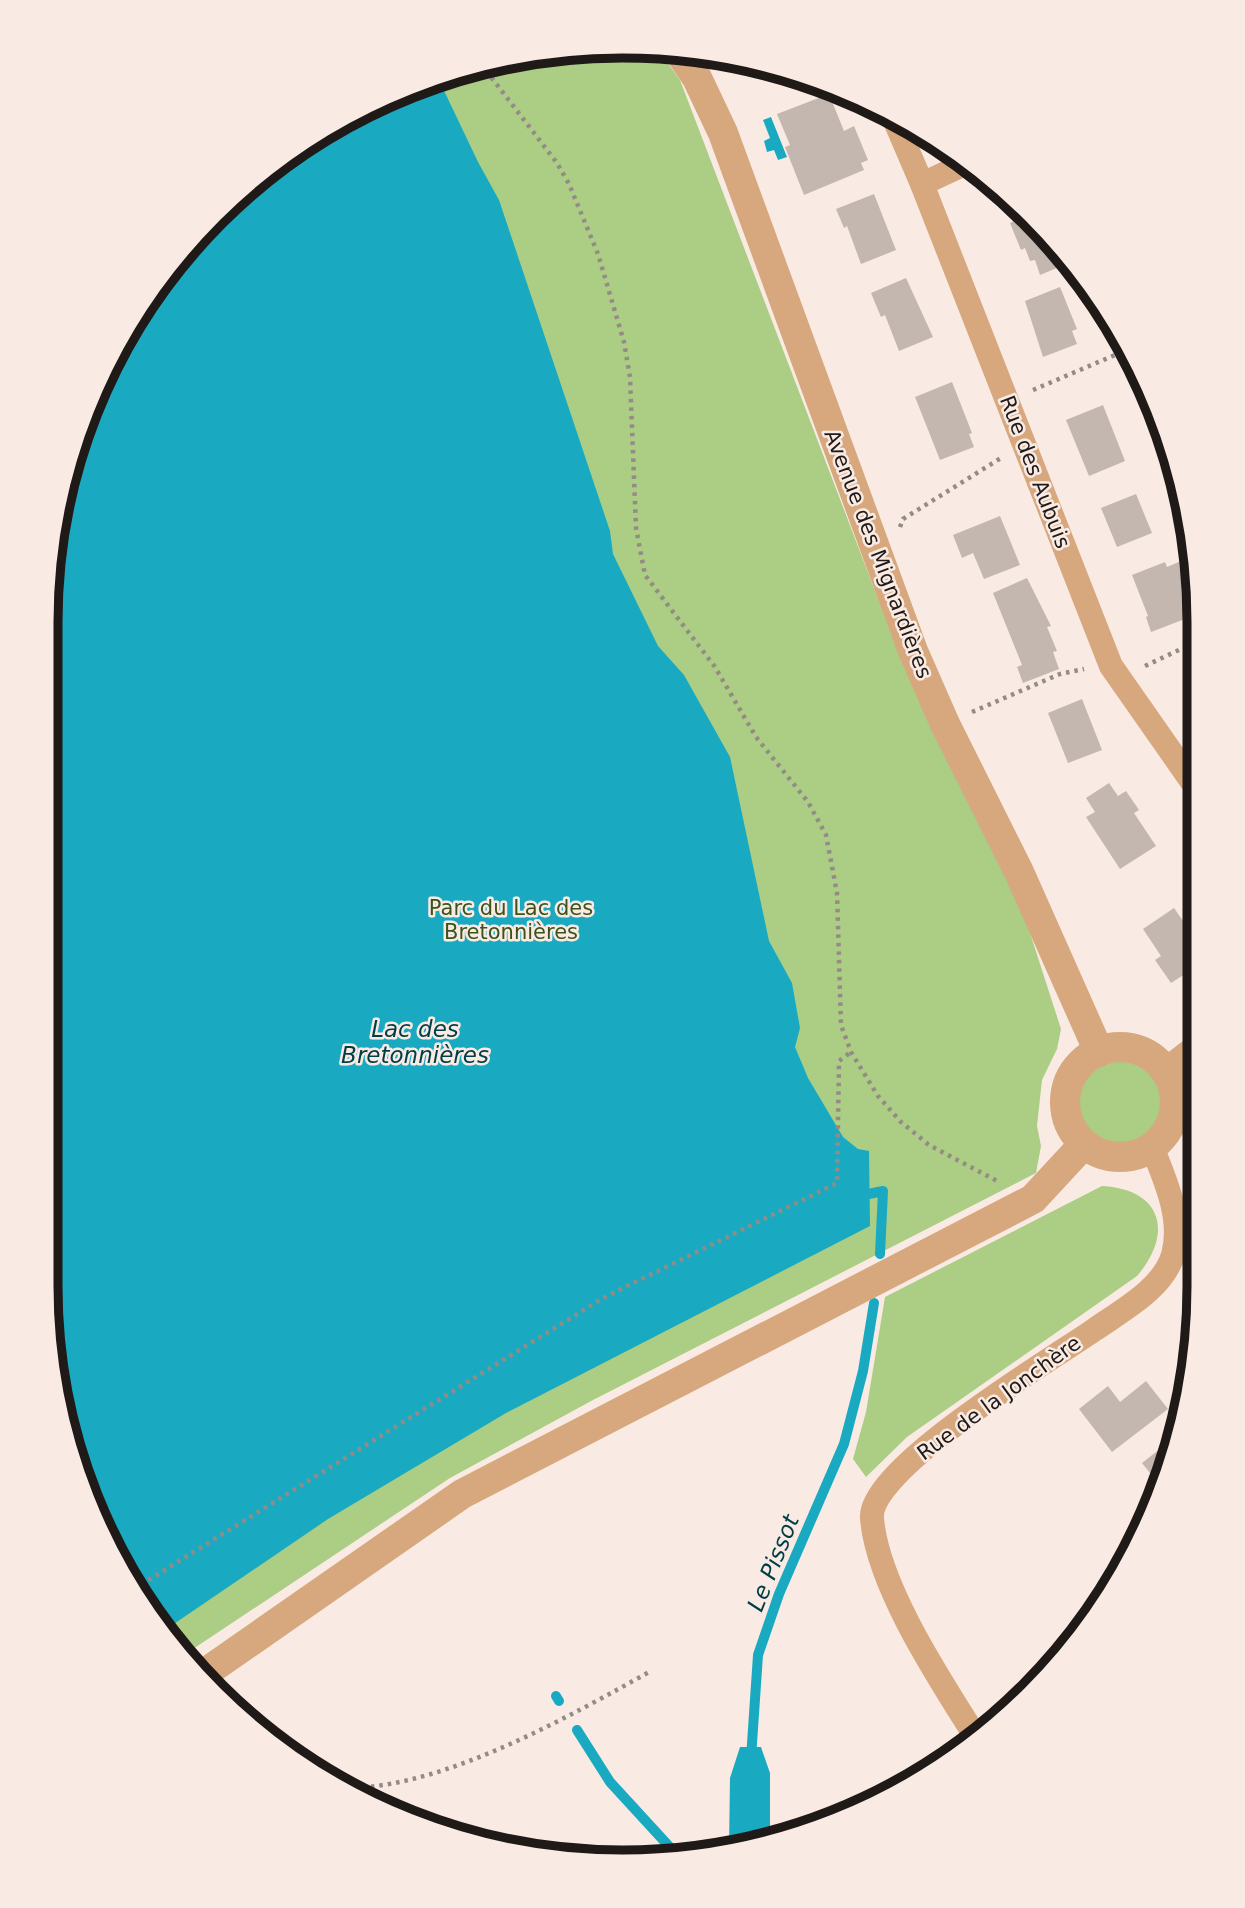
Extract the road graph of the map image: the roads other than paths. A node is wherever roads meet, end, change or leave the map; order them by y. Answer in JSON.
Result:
{"nodes":[{"id":1,"x":686,"y":62,"type":"edge"},
{"id":2,"x":899,"y":130,"type":"edge"},
{"id":3,"x":957,"y":168,"type":"edge"},
{"id":4,"x":922,"y":184,"type":"junction"},
{"id":5,"x":1187,"y":775,"type":"edge"},
{"id":6,"x":1099,"y":1052,"type":"junction"},
{"id":7,"x":1187,"y":1053,"type":"edge"},
{"id":8,"x":1165,"y":1070,"type":"junction"},
{"id":9,"x":1084,"y":1144,"type":"junction"},
{"id":10,"x":1152,"y":1147,"type":"junction"},
{"id":11,"x":1186,"y":1234,"type":"edge"},
{"id":12,"x":209,"y":1670,"type":"edge"},
{"id":13,"x":971,"y":1730,"type":"edge"}],
"edges":[{"from":1,"to":6,"type":"street","name":"Avenue des Mignardières"},
{"from":2,"to":4,"type":"street","name":"Rue des Aubuis"},
{"from":3,"to":4,"type":"street"},
{"from":4,"to":5,"type":"street","name":"Rue des Aubuis"},
{"from":6,"to":8,"type":"street"},
{"from":6,"to":9,"type":"street"},
{"from":7,"to":8,"type":"street"},
{"from":8,"to":10,"type":"street"},
{"from":9,"to":10,"type":"street"},
{"from":9,"to":12,"type":"street"},
{"from":10,"to":11,"type":"street","name":"Rue de la Jonchère"},
{"from":11,"to":13,"type":"street","name":"Rue de la Jonchère"}]}
